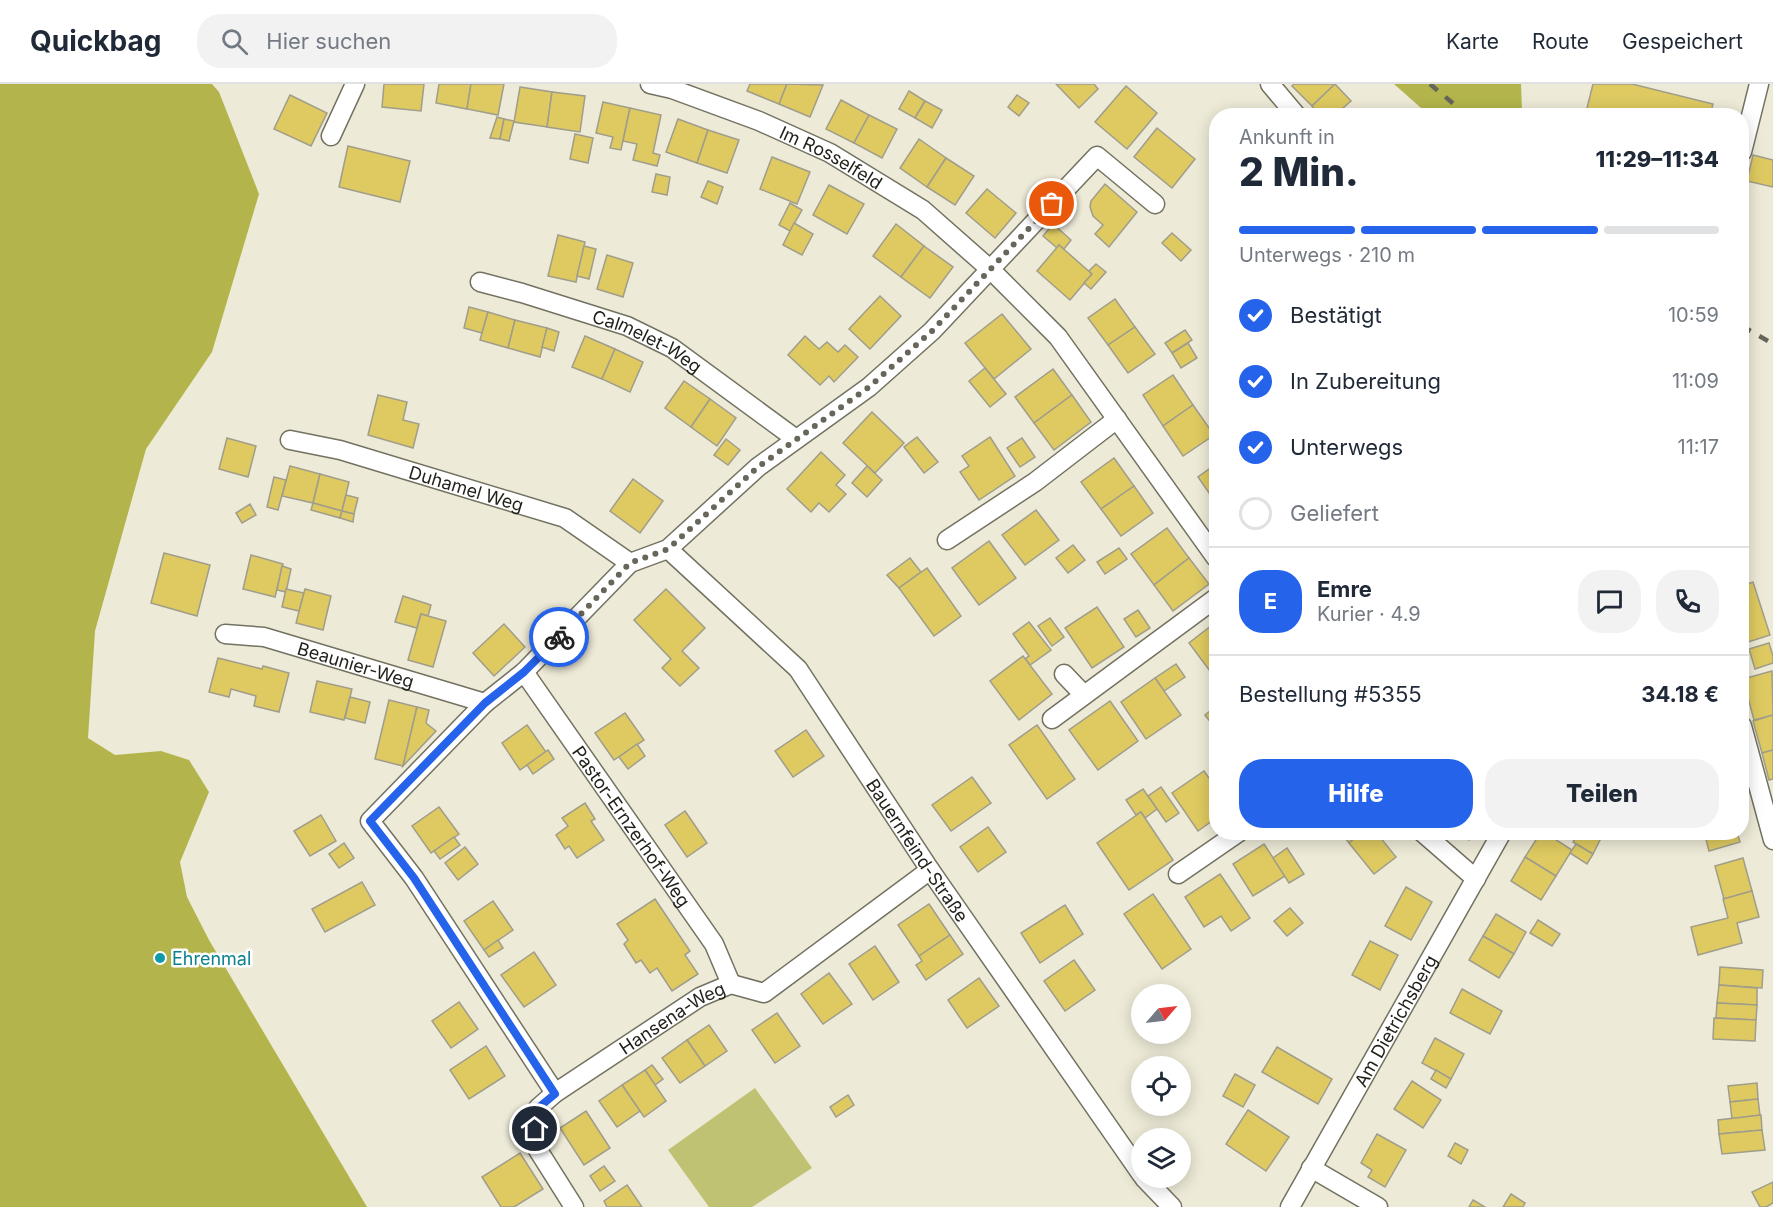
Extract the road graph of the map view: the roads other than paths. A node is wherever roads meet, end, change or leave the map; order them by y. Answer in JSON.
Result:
{"nodes":[{"id":1,"x":355,"y":84,"type":"edge"},
{"id":2,"x":650,"y":84,"type":"edge"},
{"id":3,"x":1270,"y":84,"type":"edge"},
{"id":4,"x":1759,"y":84,"type":"edge"},
{"id":5,"x":1290,"y":108,"type":"edge"},
{"id":6,"x":1749,"y":124,"type":"edge"},
{"id":7,"x":331,"y":136,"type":"dead end"},
{"id":8,"x":1155,"y":204,"type":"dead end"},
{"id":9,"x":992,"y":270,"type":"junction"},
{"id":10,"x":480,"y":282,"type":"dead end"},
{"id":11,"x":1118,"y":419,"type":"junction"},
{"id":12,"x":796,"y":439,"type":"junction"},
{"id":13,"x":290,"y":440,"type":"dead end"},
{"id":14,"x":947,"y":540,"type":"dead end"},
{"id":15,"x":1209,"y":548,"type":"edge"},
{"id":16,"x":668,"y":549,"type":"junction"},
{"id":17,"x":630,"y":563,"type":"junction"},
{"id":18,"x":1209,"y":603,"type":"edge"},
{"id":19,"x":225,"y":634,"type":"dead end"},
{"id":20,"x":524,"y":672,"type":"junction"},
{"id":21,"x":1064,"y":674,"type":"dead end"},
{"id":22,"x":1084,"y":695,"type":"junction"},
{"id":23,"x":485,"y":703,"type":"junction"},
{"id":24,"x":1052,"y":719,"type":"dead end"},
{"id":25,"x":1749,"y":752,"type":"edge"},
{"id":26,"x":1227,"y":840,"type":"edge"},
{"id":27,"x":1431,"y":840,"type":"edge"},
{"id":28,"x":1498,"y":840,"type":"edge"},
{"id":29,"x":1773,"y":840,"type":"edge"},
{"id":30,"x":930,"y":870,"type":"junction"},
{"id":31,"x":1178,"y":874,"type":"dead end"},
{"id":32,"x":1476,"y":879,"type":"junction"},
{"id":33,"x":731,"y":984,"type":"junction"},
{"id":34,"x":555,"y":1094,"type":"junction"},
{"id":35,"x":1131,"y":1159,"type":"edge"},
{"id":36,"x":1311,"y":1167,"type":"junction"},
{"id":37,"x":1154,"y":1188,"type":"edge"},
{"id":38,"x":574,"y":1207,"type":"edge"},
{"id":39,"x":1172,"y":1207,"type":"edge"},
{"id":40,"x":1290,"y":1207,"type":"edge"},
{"id":41,"x":1378,"y":1207,"type":"edge"}],
"edges":[{"from":1,"to":7,"type":"street"},
{"from":2,"to":9,"type":"street","name":"Im Rosselfeld"},
{"from":3,"to":5,"type":"street"},
{"from":4,"to":6,"type":"street"},
{"from":8,"to":9,"type":"street"},
{"from":9,"to":11,"type":"street","name":"Im Rosselfeld"},
{"from":9,"to":12,"type":"street"},
{"from":10,"to":12,"type":"street","name":"Calmelet-Weg"},
{"from":11,"to":14,"type":"street"},
{"from":11,"to":15,"type":"street","name":"Im Rosselfeld"},
{"from":12,"to":16,"type":"street"},
{"from":13,"to":17,"type":"street","name":"Duhamel Weg"},
{"from":16,"to":17,"type":"street"},
{"from":16,"to":30,"type":"street","name":"Bauernfeind-Straße"},
{"from":17,"to":20,"type":"street"},
{"from":18,"to":22,"type":"street"},
{"from":19,"to":23,"type":"street","name":"Beaunier-Weg"},
{"from":20,"to":23,"type":"street"},
{"from":20,"to":33,"type":"street","name":"Pastor-Ernzerhof-Weg"},
{"from":21,"to":22,"type":"street"},
{"from":22,"to":24,"type":"street"},
{"from":23,"to":34,"type":"street"},
{"from":25,"to":29,"type":"street"},
{"from":26,"to":31,"type":"street"},
{"from":27,"to":32,"type":"street"},
{"from":28,"to":32,"type":"street","name":"Am Dietrichsberg"},
{"from":30,"to":33,"type":"street","name":"Hansena-Weg"},
{"from":30,"to":35,"type":"street","name":"Bauernfeind-Straße"},
{"from":32,"to":36,"type":"street","name":"Am Dietrichsberg"},
{"from":33,"to":34,"type":"street","name":"Hansena-Weg"},
{"from":34,"to":38,"type":"street","name":"Hansena-Weg"},
{"from":36,"to":40,"type":"street","name":"Am Dietrichsberg"},
{"from":36,"to":41,"type":"street"},
{"from":37,"to":39,"type":"street","name":"Bauernfeind-Straße"}]}
